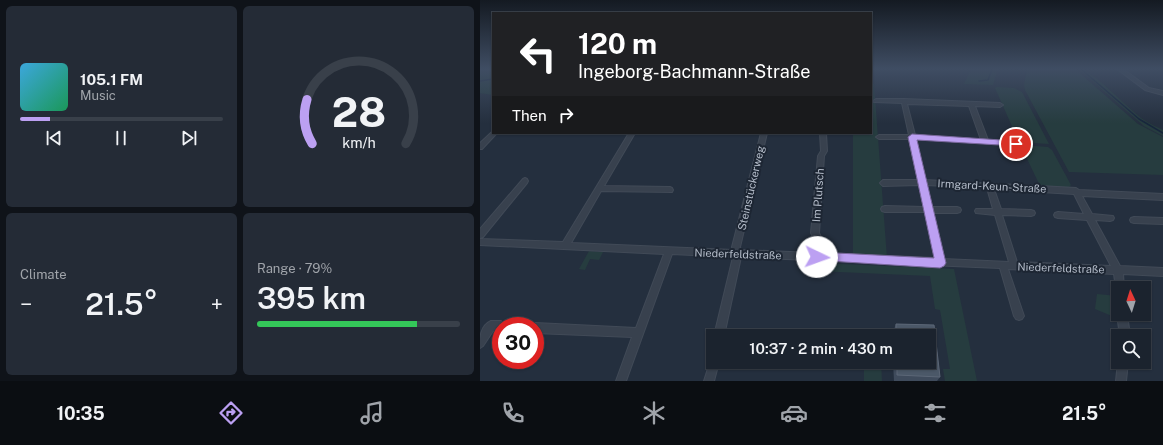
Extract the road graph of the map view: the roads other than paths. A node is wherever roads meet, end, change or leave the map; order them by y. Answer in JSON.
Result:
{"nodes":[{"id":1,"x":1144,"y":87,"type":"edge"},
{"id":2,"x":1163,"y":93,"type":"edge"},
{"id":3,"x":876,"y":101,"type":"dead end"},
{"id":4,"x":904,"y":101,"type":"junction"},
{"id":5,"x":971,"y":104,"type":"junction"},
{"id":6,"x":1000,"y":105,"type":"dead end"},
{"id":7,"x":493,"y":134,"type":"edge"},
{"id":8,"x":631,"y":134,"type":"edge"},
{"id":9,"x":764,"y":134,"type":"edge"},
{"id":10,"x":823,"y":134,"type":"edge"},
{"id":11,"x":879,"y":137,"type":"dead end"},
{"id":12,"x":912,"y":137,"type":"junction"},
{"id":13,"x":985,"y":141,"type":"junction"},
{"id":14,"x":1016,"y":144,"type":"dead end"},
{"id":15,"x":480,"y":147,"type":"edge"},
{"id":16,"x":525,"y":182,"type":"dead end"},
{"id":17,"x":922,"y":182,"type":"junction"},
{"id":18,"x":883,"y":183,"type":"dead end"},
{"id":19,"x":990,"y":186,"type":"junction"},
{"id":20,"x":600,"y":188,"type":"junction"},
{"id":21,"x":670,"y":190,"type":"dead end"},
{"id":22,"x":1077,"y":192,"type":"junction"},
{"id":23,"x":1163,"y":197,"type":"edge"},
{"id":24,"x":885,"y":209,"type":"dead end"},
{"id":25,"x":928,"y":210,"type":"junction"},
{"id":26,"x":957,"y":210,"type":"dead end"},
{"id":27,"x":979,"y":211,"type":"dead end"},
{"id":28,"x":997,"y":211,"type":"junction"},
{"id":29,"x":1032,"y":213,"type":"dead end"},
{"id":30,"x":1058,"y":215,"type":"dead end"},
{"id":31,"x":1090,"y":218,"type":"junction"},
{"id":32,"x":1110,"y":218,"type":"dead end"},
{"id":33,"x":1134,"y":220,"type":"dead end"},
{"id":34,"x":1163,"y":221,"type":"edge"},
{"id":35,"x":480,"y":235,"type":"edge"},
{"id":36,"x":480,"y":242,"type":"edge"},
{"id":37,"x":565,"y":246,"type":"junction"},
{"id":38,"x":669,"y":251,"type":"junction"},
{"id":39,"x":738,"y":253,"type":"junction"},
{"id":40,"x":817,"y":257,"type":"junction"},
{"id":41,"x":940,"y":263,"type":"junction"},
{"id":42,"x":1003,"y":266,"type":"junction"},
{"id":43,"x":1014,"y":266,"type":"junction"},
{"id":44,"x":1118,"y":270,"type":"junction"},
{"id":45,"x":1163,"y":272,"type":"edge"},
{"id":46,"x":1119,"y":281,"type":"edge"},
{"id":47,"x":1019,"y":316,"type":"dead end"},
{"id":48,"x":492,"y":326,"type":"edge"},
{"id":49,"x":544,"y":328,"type":"edge"},
{"id":50,"x":722,"y":329,"type":"edge"},
{"id":51,"x":639,"y":333,"type":"junction"},
{"id":52,"x":480,"y":343,"type":"edge"},
{"id":53,"x":712,"y":369,"type":"edge"},
{"id":54,"x":1122,"y":369,"type":"edge"},
{"id":55,"x":621,"y":381,"type":"edge"},
{"id":56,"x":709,"y":381,"type":"edge"},
{"id":57,"x":1121,"y":381,"type":"edge"}],
"edges":[{"from":1,"to":2,"type":"street"},
{"from":3,"to":4,"type":"street"},
{"from":4,"to":5,"type":"street"},
{"from":4,"to":12,"type":"street"},
{"from":5,"to":6,"type":"street"},
{"from":5,"to":13,"type":"street"},
{"from":7,"to":15,"type":"street"},
{"from":8,"to":20,"type":"street"},
{"from":9,"to":39,"type":"street","name":"Steinstückerweg"},
{"from":10,"to":40,"type":"street","name":"Im Plutsch"},
{"from":11,"to":12,"type":"street"},
{"from":12,"to":13,"type":"street"},
{"from":12,"to":17,"type":"street"},
{"from":13,"to":14,"type":"street"},
{"from":16,"to":35,"type":"street"},
{"from":17,"to":18,"type":"street","name":"Irmgard-Keun-Straße"},
{"from":17,"to":19,"type":"street","name":"Irmgard-Keun-Straße"},
{"from":17,"to":25,"type":"street"},
{"from":19,"to":22,"type":"street","name":"Irmgard-Keun-Straße"},
{"from":19,"to":28,"type":"street"},
{"from":20,"to":21,"type":"street"},
{"from":20,"to":37,"type":"street"},
{"from":22,"to":23,"type":"street","name":"Irmgard-Keun-Straße"},
{"from":22,"to":31,"type":"street"},
{"from":24,"to":25,"type":"street"},
{"from":25,"to":26,"type":"street"},
{"from":25,"to":41,"type":"street"},
{"from":27,"to":28,"type":"street"},
{"from":28,"to":29,"type":"street"},
{"from":28,"to":43,"type":"street"},
{"from":30,"to":31,"type":"street"},
{"from":31,"to":32,"type":"street"},
{"from":31,"to":44,"type":"street"},
{"from":33,"to":34,"type":"street"},
{"from":36,"to":37,"type":"street","name":"Niederfeldstraße"},
{"from":37,"to":38,"type":"street","name":"Niederfeldstraße"},
{"from":38,"to":39,"type":"street","name":"Niederfeldstraße"},
{"from":38,"to":51,"type":"street"},
{"from":39,"to":40,"type":"street","name":"Niederfeldstraße"},
{"from":39,"to":50,"type":"street","name":"Steinstückerweg"},
{"from":40,"to":41,"type":"street","name":"Niederfeldstraße"},
{"from":41,"to":42,"type":"street","name":"Niederfeldstraße"},
{"from":42,"to":43,"type":"street","name":"Niederfeldstraße"},
{"from":42,"to":47,"type":"street"},
{"from":43,"to":44,"type":"street","name":"Niederfeldstraße"},
{"from":44,"to":45,"type":"street","name":"Niederfeldstraße"},
{"from":44,"to":46,"type":"street"},
{"from":48,"to":52,"type":"street"},
{"from":49,"to":51,"type":"street"},
{"from":51,"to":55,"type":"street"},
{"from":53,"to":56,"type":"street"},
{"from":54,"to":57,"type":"street"}]}
